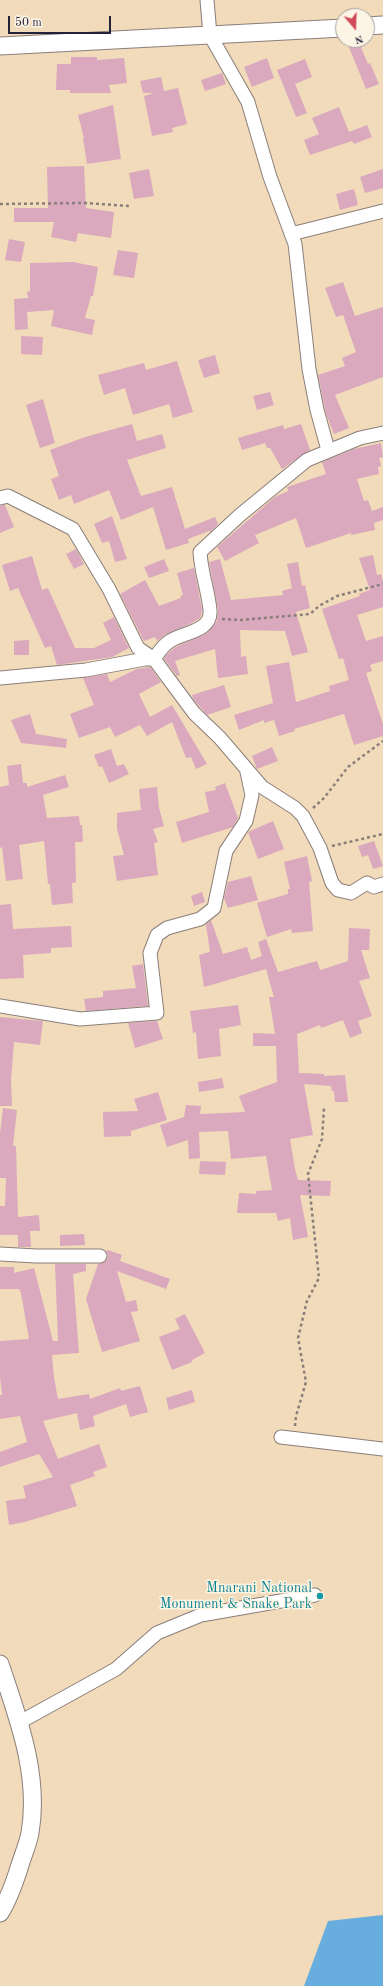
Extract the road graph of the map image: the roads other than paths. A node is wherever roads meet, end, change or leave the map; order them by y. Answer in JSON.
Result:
{"nodes":[{"id":1,"x":208,"y":0,"type":"edge"},
{"id":2,"x":335,"y":28,"type":"edge"},
{"id":3,"x":210,"y":35,"type":"junction"},
{"id":4,"x":0,"y":46,"type":"edge"},
{"id":5,"x":383,"y":211,"type":"edge"},
{"id":6,"x":291,"y":234,"type":"junction"},
{"id":7,"x":383,"y":432,"type":"edge"},
{"id":8,"x":328,"y":450,"type":"junction"},
{"id":9,"x":0,"y":498,"type":"edge"},
{"id":10,"x":154,"y":659,"type":"junction"},
{"id":11,"x":0,"y":678,"type":"edge"},
{"id":12,"x":247,"y":770,"type":"junction"},
{"id":13,"x":383,"y":884,"type":"edge"},
{"id":14,"x":0,"y":1006,"type":"edge"},
{"id":15,"x":0,"y":1254,"type":"edge"},
{"id":16,"x":100,"y":1256,"type":"dead end"},
{"id":17,"x":281,"y":1437,"type":"dead end"},
{"id":18,"x":383,"y":1449,"type":"edge"},
{"id":19,"x":315,"y":1596,"type":"dead end"},
{"id":20,"x":0,"y":1664,"type":"edge"},
{"id":21,"x":20,"y":1722,"type":"junction"},
{"id":22,"x":0,"y":1913,"type":"edge"}],
"edges":[{"from":1,"to":3,"type":"street"},
{"from":2,"to":3,"type":"street"},
{"from":3,"to":4,"type":"street"},
{"from":3,"to":6,"type":"street"},
{"from":5,"to":6,"type":"street"},
{"from":6,"to":8,"type":"street"},
{"from":7,"to":8,"type":"street"},
{"from":8,"to":10,"type":"street"},
{"from":9,"to":10,"type":"street"},
{"from":10,"to":11,"type":"street"},
{"from":10,"to":12,"type":"street"},
{"from":12,"to":13,"type":"street"},
{"from":12,"to":14,"type":"street"},
{"from":15,"to":16,"type":"street"},
{"from":17,"to":18,"type":"street"},
{"from":19,"to":21,"type":"street"},
{"from":20,"to":21,"type":"street"},
{"from":21,"to":22,"type":"street"}]}
